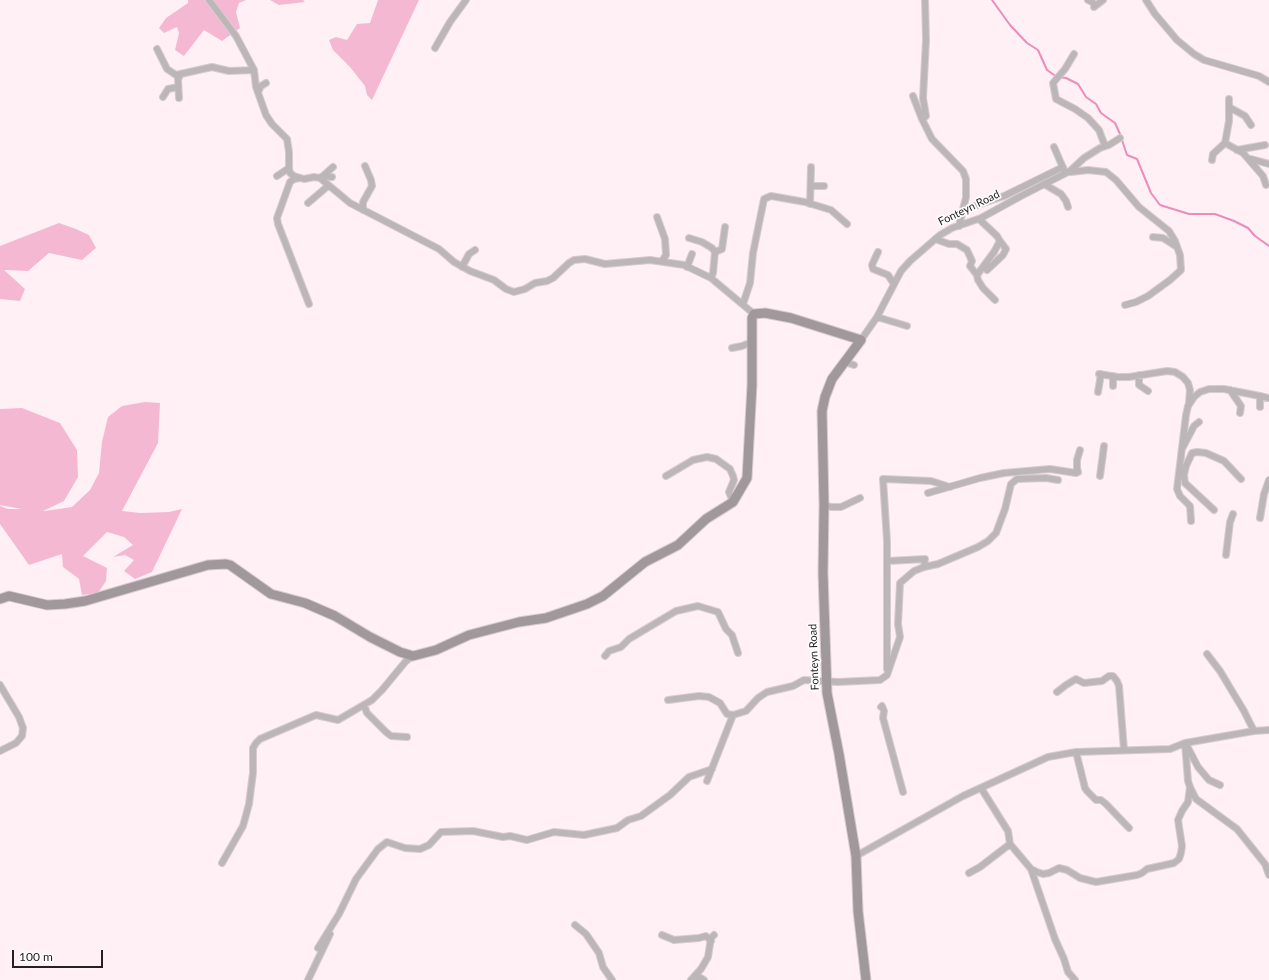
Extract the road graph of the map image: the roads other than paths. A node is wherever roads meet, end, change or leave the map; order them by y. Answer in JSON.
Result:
{"nodes":[{"id":1,"x":209,"y":0,"type":"edge"},
{"id":2,"x":466,"y":0,"type":"edge"},
{"id":3,"x":925,"y":0,"type":"edge"},
{"id":4,"x":1088,"y":0,"type":"edge"},
{"id":5,"x":1103,"y":0,"type":"edge"},
{"id":6,"x":1146,"y":0,"type":"edge"},
{"id":7,"x":435,"y":48,"type":"dead end"},
{"id":8,"x":157,"y":49,"type":"dead end"},
{"id":9,"x":1074,"y":54,"type":"dead end"},
{"id":10,"x":254,"y":70,"type":"junction"},
{"id":11,"x":181,"y":74,"type":"junction"},
{"id":12,"x":1269,"y":82,"type":"edge"},
{"id":13,"x":266,"y":83,"type":"dead end"},
{"id":14,"x":178,"y":87,"type":"junction"},
{"id":15,"x":258,"y":92,"type":"junction"},
{"id":16,"x":913,"y":96,"type":"dead end"},
{"id":17,"x":163,"y":97,"type":"dead end"},
{"id":18,"x":179,"y":98,"type":"dead end"},
{"id":19,"x":1229,"y":99,"type":"dead end"},
{"id":20,"x":1229,"y":107,"type":"junction"},
{"id":21,"x":922,"y":120,"type":"junction"},
{"id":22,"x":1251,"y":125,"type":"dead end"},
{"id":23,"x":1120,"y":138,"type":"dead end"},
{"id":24,"x":1225,"y":144,"type":"junction"},
{"id":25,"x":1265,"y":145,"type":"dead end"},
{"id":26,"x":1105,"y":146,"type":"junction"},
{"id":27,"x":1054,"y":147,"type":"dead end"},
{"id":28,"x":1237,"y":150,"type":"junction"},
{"id":29,"x":1249,"y":159,"type":"junction"},
{"id":30,"x":1212,"y":160,"type":"dead end"},
{"id":31,"x":1269,"y":164,"type":"edge"},
{"id":32,"x":365,"y":166,"type":"dead end"},
{"id":33,"x":333,"y":167,"type":"dead end"},
{"id":34,"x":811,"y":167,"type":"dead end"},
{"id":35,"x":1063,"y":167,"type":"junction"},
{"id":36,"x":289,"y":168,"type":"junction"},
{"id":37,"x":1068,"y":173,"type":"junction"},
{"id":38,"x":277,"y":176,"type":"dead end"},
{"id":39,"x":322,"y":177,"type":"junction"},
{"id":40,"x":332,"y":177,"type":"dead end"},
{"id":41,"x":300,"y":178,"type":"junction"},
{"id":42,"x":1044,"y":184,"type":"junction"},
{"id":43,"x":1266,"y":185,"type":"dead end"},
{"id":44,"x":328,"y":186,"type":"junction"},
{"id":45,"x":812,"y":186,"type":"junction"},
{"id":46,"x":824,"y":186,"type":"dead end"},
{"id":47,"x":308,"y":203,"type":"dead end"},
{"id":48,"x":810,"y":204,"type":"junction"},
{"id":49,"x":1068,"y":207,"type":"dead end"},
{"id":50,"x":363,"y":210,"type":"junction"},
{"id":51,"x":963,"y":210,"type":"junction"},
{"id":52,"x":657,"y":217,"type":"dead end"},
{"id":53,"x":979,"y":219,"type":"junction"},
{"id":54,"x":847,"y":224,"type":"dead end"},
{"id":55,"x":959,"y":226,"type":"junction"},
{"id":56,"x":725,"y":227,"type":"dead end"},
{"id":57,"x":1153,"y":237,"type":"dead end"},
{"id":58,"x":689,"y":238,"type":"dead end"},
{"id":59,"x":935,"y":240,"type":"junction"},
{"id":60,"x":1000,"y":241,"type":"junction"},
{"id":61,"x":1177,"y":247,"type":"junction"},
{"id":62,"x":475,"y":250,"type":"dead end"},
{"id":63,"x":715,"y":252,"type":"junction"},
{"id":64,"x":878,"y":252,"type":"dead end"},
{"id":65,"x":692,"y":254,"type":"dead end"},
{"id":66,"x":662,"y":261,"type":"junction"},
{"id":67,"x":462,"y":267,"type":"junction"},
{"id":68,"x":688,"y":267,"type":"junction"},
{"id":69,"x":987,"y":270,"type":"dead end"},
{"id":70,"x":977,"y":275,"type":"junction"},
{"id":71,"x":711,"y":278,"type":"junction"},
{"id":72,"x":894,"y":284,"type":"junction"},
{"id":73,"x":996,"y":300,"type":"dead end"},
{"id":74,"x":309,"y":304,"type":"dead end"},
{"id":75,"x":742,"y":304,"type":"junction"},
{"id":76,"x":1124,"y":305,"type":"dead end"},
{"id":77,"x":754,"y":314,"type":"junction"},
{"id":78,"x":877,"y":317,"type":"junction"},
{"id":79,"x":906,"y":326,"type":"dead end"},
{"id":80,"x":861,"y":340,"type":"junction"},
{"id":81,"x":752,"y":342,"type":"junction"},
{"id":82,"x":732,"y":348,"type":"dead end"},
{"id":83,"x":845,"y":362,"type":"junction"},
{"id":84,"x":854,"y":366,"type":"dead end"},
{"id":85,"x":1139,"y":375,"type":"junction"},
{"id":86,"x":1113,"y":376,"type":"junction"},
{"id":87,"x":1113,"y":386,"type":"dead end"},
{"id":88,"x":1230,"y":390,"type":"junction"},
{"id":89,"x":1148,"y":391,"type":"dead end"},
{"id":90,"x":1098,"y":392,"type":"dead end"},
{"id":91,"x":1260,"y":396,"type":"junction"},
{"id":92,"x":1269,"y":398,"type":"edge"},
{"id":93,"x":1188,"y":406,"type":"junction"},
{"id":94,"x":1260,"y":408,"type":"dead end"},
{"id":95,"x":1240,"y":413,"type":"dead end"},
{"id":96,"x":1199,"y":422,"type":"dead end"},
{"id":97,"x":1104,"y":446,"type":"dead end"},
{"id":98,"x":1080,"y":450,"type":"dead end"},
{"id":99,"x":1181,"y":450,"type":"junction"},
{"id":100,"x":666,"y":476,"type":"dead end"},
{"id":101,"x":1100,"y":476,"type":"dead end"},
{"id":102,"x":1241,"y":479,"type":"dead end"},
{"id":103,"x":1058,"y":480,"type":"dead end"},
{"id":104,"x":1269,"y":480,"type":"edge"},
{"id":105,"x":950,"y":487,"type":"junction"},
{"id":106,"x":928,"y":493,"type":"dead end"},
{"id":107,"x":860,"y":498,"type":"dead end"},
{"id":108,"x":733,"y":502,"type":"junction"},
{"id":109,"x":824,"y":505,"type":"junction"},
{"id":110,"x":1214,"y":510,"type":"dead end"},
{"id":111,"x":1233,"y":514,"type":"dead end"},
{"id":112,"x":1260,"y":518,"type":"dead end"},
{"id":113,"x":1190,"y":521,"type":"dead end"},
{"id":114,"x":1226,"y":555,"type":"dead end"},
{"id":115,"x":888,"y":561,"type":"junction"},
{"id":116,"x":924,"y":567,"type":"junction"},
{"id":117,"x":0,"y":599,"type":"edge"},
{"id":118,"x":738,"y":652,"type":"dead end"},
{"id":119,"x":1207,"y":654,"type":"dead end"},
{"id":120,"x":413,"y":656,"type":"junction"},
{"id":121,"x":605,"y":656,"type":"dead end"},
{"id":122,"x":887,"y":675,"type":"junction"},
{"id":123,"x":826,"y":681,"type":"junction"},
{"id":124,"x":0,"y":685,"type":"edge"},
{"id":125,"x":1057,"y":692,"type":"dead end"},
{"id":126,"x":668,"y":700,"type":"dead end"},
{"id":127,"x":364,"y":704,"type":"junction"},
{"id":128,"x":880,"y":706,"type":"dead end"},
{"id":129,"x":733,"y":715,"type":"junction"},
{"id":130,"x":1269,"y":730,"type":"edge"},
{"id":131,"x":1254,"y":731,"type":"junction"},
{"id":132,"x":407,"y":738,"type":"dead end"},
{"id":133,"x":1185,"y":742,"type":"junction"},
{"id":134,"x":1124,"y":750,"type":"junction"},
{"id":135,"x":0,"y":751,"type":"edge"},
{"id":136,"x":1076,"y":752,"type":"junction"},
{"id":137,"x":712,"y":769,"type":"junction"},
{"id":138,"x":707,"y":781,"type":"dead end"},
{"id":139,"x":1220,"y":785,"type":"dead end"},
{"id":140,"x":1190,"y":787,"type":"junction"},
{"id":141,"x":981,"y":788,"type":"junction"},
{"id":142,"x":903,"y":792,"type":"dead end"},
{"id":143,"x":1129,"y":828,"type":"dead end"},
{"id":144,"x":1010,"y":844,"type":"junction"},
{"id":145,"x":856,"y":856,"type":"junction"},
{"id":146,"x":222,"y":863,"type":"dead end"},
{"id":147,"x":1031,"y":869,"type":"junction"},
{"id":148,"x":969,"y":873,"type":"dead end"},
{"id":149,"x":1269,"y":875,"type":"edge"},
{"id":150,"x":338,"y":914,"type":"junction"},
{"id":151,"x":575,"y":925,"type":"dead end"},
{"id":152,"x":662,"y":935,"type":"dead end"},
{"id":153,"x":714,"y":935,"type":"dead end"},
{"id":154,"x":710,"y":941,"type":"junction"},
{"id":155,"x":318,"y":948,"type":"dead end"},
{"id":156,"x":308,"y":980,"type":"edge"},
{"id":157,"x":612,"y":980,"type":"edge"},
{"id":158,"x":691,"y":980,"type":"edge"},
{"id":159,"x":695,"y":980,"type":"edge"},
{"id":160,"x":704,"y":980,"type":"edge"},
{"id":161,"x":866,"y":980,"type":"edge"},
{"id":162,"x":1075,"y":980,"type":"edge"}],
"edges":[{"from":1,"to":10,"type":"street"},
{"from":2,"to":7,"type":"street"},
{"from":3,"to":21,"type":"street"},
{"from":4,"to":5,"type":"street"},
{"from":6,"to":12,"type":"street"},
{"from":8,"to":11,"type":"street"},
{"from":9,"to":26,"type":"street"},
{"from":10,"to":11,"type":"street"},
{"from":10,"to":15,"type":"street"},
{"from":11,"to":14,"type":"street"},
{"from":13,"to":15,"type":"street"},
{"from":14,"to":17,"type":"street"},
{"from":14,"to":18,"type":"street"},
{"from":15,"to":36,"type":"street"},
{"from":16,"to":21,"type":"street"},
{"from":19,"to":20,"type":"street"},
{"from":20,"to":22,"type":"street"},
{"from":20,"to":24,"type":"street"},
{"from":21,"to":51,"type":"street"},
{"from":23,"to":26,"type":"street","name":"Fonteyn Road"},
{"from":24,"to":28,"type":"street"},
{"from":24,"to":30,"type":"street"},
{"from":25,"to":28,"type":"street"},
{"from":26,"to":37,"type":"street","name":"Fonteyn Road"},
{"from":27,"to":35,"type":"street"},
{"from":28,"to":29,"type":"street"},
{"from":29,"to":31,"type":"street"},
{"from":29,"to":43,"type":"street"},
{"from":32,"to":50,"type":"street"},
{"from":33,"to":39,"type":"street"},
{"from":34,"to":45,"type":"street"},
{"from":35,"to":37,"type":"street"},
{"from":35,"to":51,"type":"street"},
{"from":36,"to":38,"type":"street"},
{"from":36,"to":41,"type":"street"},
{"from":37,"to":42,"type":"street","name":"Fonteyn Road"},
{"from":37,"to":61,"type":"street"},
{"from":39,"to":40,"type":"street"},
{"from":39,"to":41,"type":"street"},
{"from":39,"to":44,"type":"street"},
{"from":41,"to":74,"type":"street"},
{"from":42,"to":49,"type":"street"},
{"from":42,"to":53,"type":"street","name":"Fonteyn Road"},
{"from":44,"to":47,"type":"street"},
{"from":44,"to":50,"type":"street"},
{"from":45,"to":46,"type":"street"},
{"from":45,"to":48,"type":"street"},
{"from":48,"to":54,"type":"street"},
{"from":48,"to":75,"type":"street"},
{"from":50,"to":67,"type":"street"},
{"from":51,"to":55,"type":"street"},
{"from":52,"to":66,"type":"street"},
{"from":53,"to":55,"type":"street","name":"Fonteyn Road"},
{"from":53,"to":60,"type":"street"},
{"from":55,"to":59,"type":"street","name":"Fonteyn Road"},
{"from":56,"to":63,"type":"street"},
{"from":57,"to":61,"type":"street"},
{"from":58,"to":63,"type":"street"},
{"from":59,"to":70,"type":"street"},
{"from":59,"to":72,"type":"street","name":"Fonteyn Road"},
{"from":60,"to":69,"type":"street"},
{"from":60,"to":70,"type":"street"},
{"from":61,"to":76,"type":"street"},
{"from":62,"to":67,"type":"street"},
{"from":63,"to":71,"type":"street"},
{"from":64,"to":72,"type":"street"},
{"from":65,"to":68,"type":"street"},
{"from":66,"to":67,"type":"street"},
{"from":66,"to":68,"type":"street"},
{"from":68,"to":71,"type":"street"},
{"from":70,"to":73,"type":"street"},
{"from":71,"to":75,"type":"street"},
{"from":72,"to":78,"type":"street","name":"Fonteyn Road"},
{"from":75,"to":77,"type":"street"},
{"from":77,"to":80,"type":"street"},
{"from":77,"to":81,"type":"street"},
{"from":78,"to":79,"type":"street"},
{"from":78,"to":80,"type":"street","name":"Fonteyn Road"},
{"from":80,"to":83,"type":"street","name":"Fonteyn Road"},
{"from":81,"to":82,"type":"street"},
{"from":81,"to":108,"type":"street"},
{"from":83,"to":84,"type":"street"},
{"from":83,"to":109,"type":"street","name":"Fonteyn Road"},
{"from":85,"to":86,"type":"street"},
{"from":85,"to":89,"type":"street"},
{"from":85,"to":93,"type":"street"},
{"from":86,"to":87,"type":"street"},
{"from":86,"to":90,"type":"street"},
{"from":88,"to":91,"type":"street"},
{"from":88,"to":93,"type":"street"},
{"from":88,"to":95,"type":"street"},
{"from":91,"to":92,"type":"street"},
{"from":91,"to":94,"type":"street"},
{"from":93,"to":99,"type":"street"},
{"from":96,"to":99,"type":"street"},
{"from":97,"to":101,"type":"street"},
{"from":98,"to":105,"type":"street"},
{"from":99,"to":113,"type":"street"},
{"from":100,"to":108,"type":"street"},
{"from":102,"to":110,"type":"street"},
{"from":103,"to":116,"type":"street"},
{"from":104,"to":112,"type":"street"},
{"from":105,"to":106,"type":"street"},
{"from":105,"to":115,"type":"street"},
{"from":107,"to":109,"type":"street"},
{"from":108,"to":120,"type":"street"},
{"from":109,"to":123,"type":"street","name":"Fonteyn Road"},
{"from":111,"to":114,"type":"street"},
{"from":115,"to":116,"type":"street"},
{"from":115,"to":122,"type":"street"},
{"from":116,"to":122,"type":"street"},
{"from":117,"to":120,"type":"street"},
{"from":118,"to":121,"type":"street"},
{"from":119,"to":131,"type":"street"},
{"from":120,"to":127,"type":"street"},
{"from":122,"to":123,"type":"street"},
{"from":123,"to":129,"type":"street"},
{"from":123,"to":145,"type":"street","name":"Fonteyn Road"},
{"from":124,"to":135,"type":"street"},
{"from":125,"to":134,"type":"street"},
{"from":126,"to":129,"type":"street"},
{"from":127,"to":132,"type":"street"},
{"from":127,"to":146,"type":"street"},
{"from":128,"to":142,"type":"street"},
{"from":129,"to":137,"type":"street"},
{"from":130,"to":131,"type":"street"},
{"from":131,"to":133,"type":"street"},
{"from":133,"to":134,"type":"street"},
{"from":133,"to":139,"type":"street"},
{"from":133,"to":140,"type":"street"},
{"from":134,"to":136,"type":"street"},
{"from":136,"to":141,"type":"street"},
{"from":136,"to":143,"type":"street"},
{"from":137,"to":138,"type":"street"},
{"from":137,"to":150,"type":"street"},
{"from":140,"to":147,"type":"street"},
{"from":140,"to":149,"type":"street"},
{"from":141,"to":144,"type":"street"},
{"from":141,"to":145,"type":"street"},
{"from":144,"to":147,"type":"street"},
{"from":144,"to":148,"type":"street"},
{"from":145,"to":161,"type":"street","name":"Fonteyn Road"},
{"from":147,"to":162,"type":"street"},
{"from":150,"to":155,"type":"street"},
{"from":150,"to":156,"type":"street"},
{"from":151,"to":157,"type":"street"},
{"from":152,"to":154,"type":"street"},
{"from":153,"to":154,"type":"street"},
{"from":154,"to":158,"type":"street"},
{"from":159,"to":160,"type":"street"}]}
